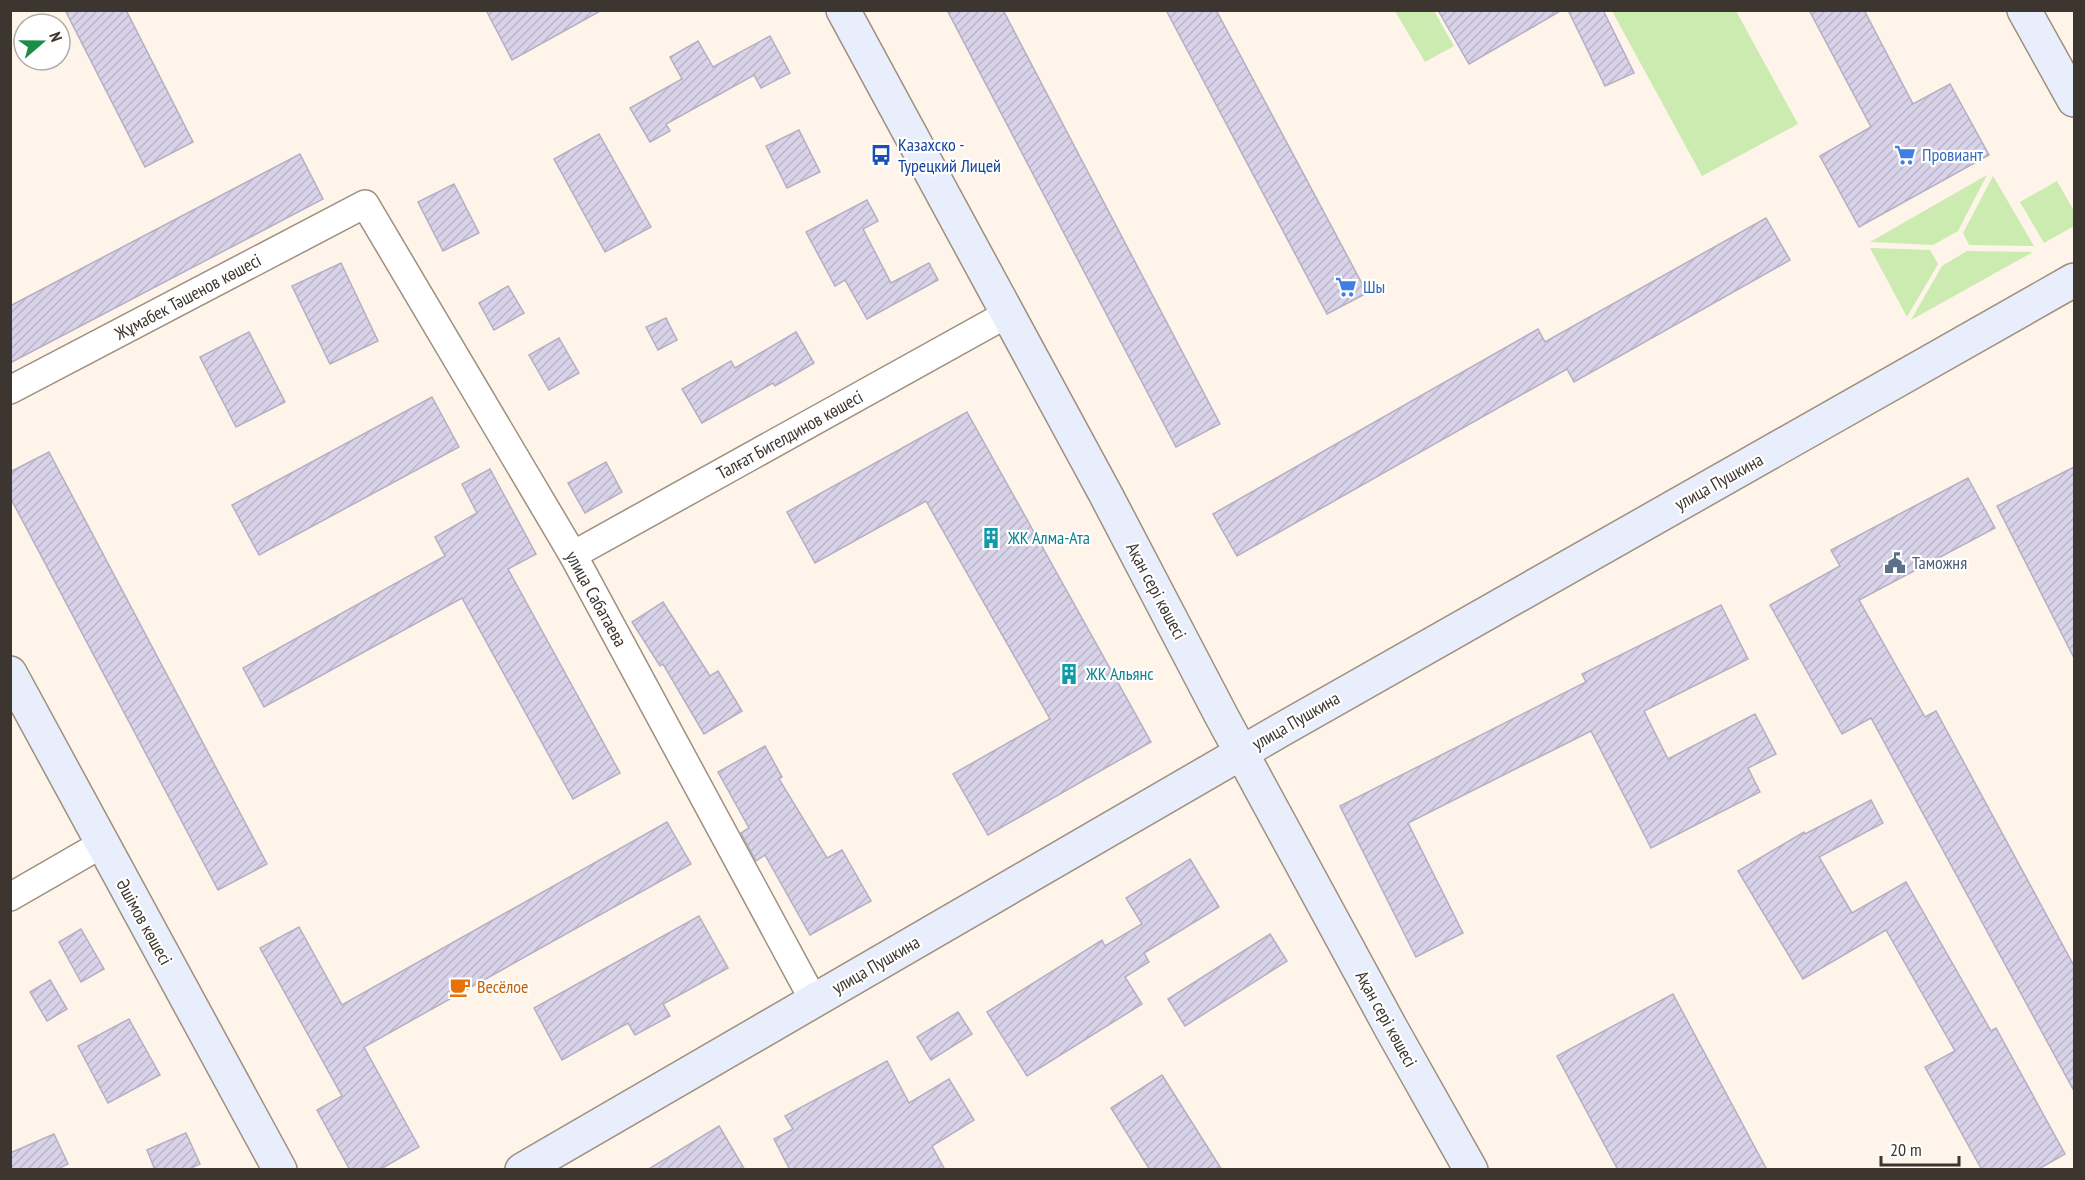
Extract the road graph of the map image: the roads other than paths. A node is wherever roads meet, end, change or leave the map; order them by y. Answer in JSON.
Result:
{"nodes":[{"id":1,"x":843,"y":10,"type":"edge"},
{"id":2,"x":2024,"y":10,"type":"edge"},
{"id":3,"x":2074,"y":100,"type":"edge"},
{"id":4,"x":365,"y":204,"type":"joint"},
{"id":5,"x":2074,"y":280,"type":"edge"},
{"id":6,"x":1007,"y":314,"type":"junction"},
{"id":7,"x":10,"y":390,"type":"edge"},
{"id":8,"x":573,"y":555,"type":"junction"},
{"id":9,"x":10,"y":673,"type":"edge"},
{"id":10,"x":1242,"y":752,"type":"junction"},
{"id":11,"x":102,"y":844,"type":"junction"},
{"id":12,"x":10,"y":897,"type":"edge"},
{"id":13,"x":814,"y":1001,"type":"junction"},
{"id":14,"x":280,"y":1170,"type":"edge"},
{"id":15,"x":522,"y":1170,"type":"edge"},
{"id":16,"x":1471,"y":1170,"type":"edge"}],
"edges":[{"from":1,"to":6,"type":"street","name":"Ақан сері көшесі"},
{"from":2,"to":3,"type":"street"},
{"from":4,"to":7,"type":"street","name":"Жұмабек Тәшенов көшесі"},
{"from":4,"to":8,"type":"street","name":"улица Сабатаева"},
{"from":5,"to":10,"type":"street","name":"улица Пушкина"},
{"from":6,"to":8,"type":"street","name":"Талғат Бигелдинов көшесі"},
{"from":6,"to":10,"type":"street","name":"Ақан сері көшесі"},
{"from":8,"to":13,"type":"street","name":"улица Сабатаева"},
{"from":9,"to":11,"type":"street","name":"Әшімов көшесі"},
{"from":10,"to":13,"type":"street","name":"улица Пушкина"},
{"from":10,"to":16,"type":"street","name":"Ақан сері көшесі"},
{"from":11,"to":12,"type":"street"},
{"from":11,"to":14,"type":"street","name":"Әшімов көшесі"},
{"from":13,"to":15,"type":"street","name":"улица Пушкина"}]}
